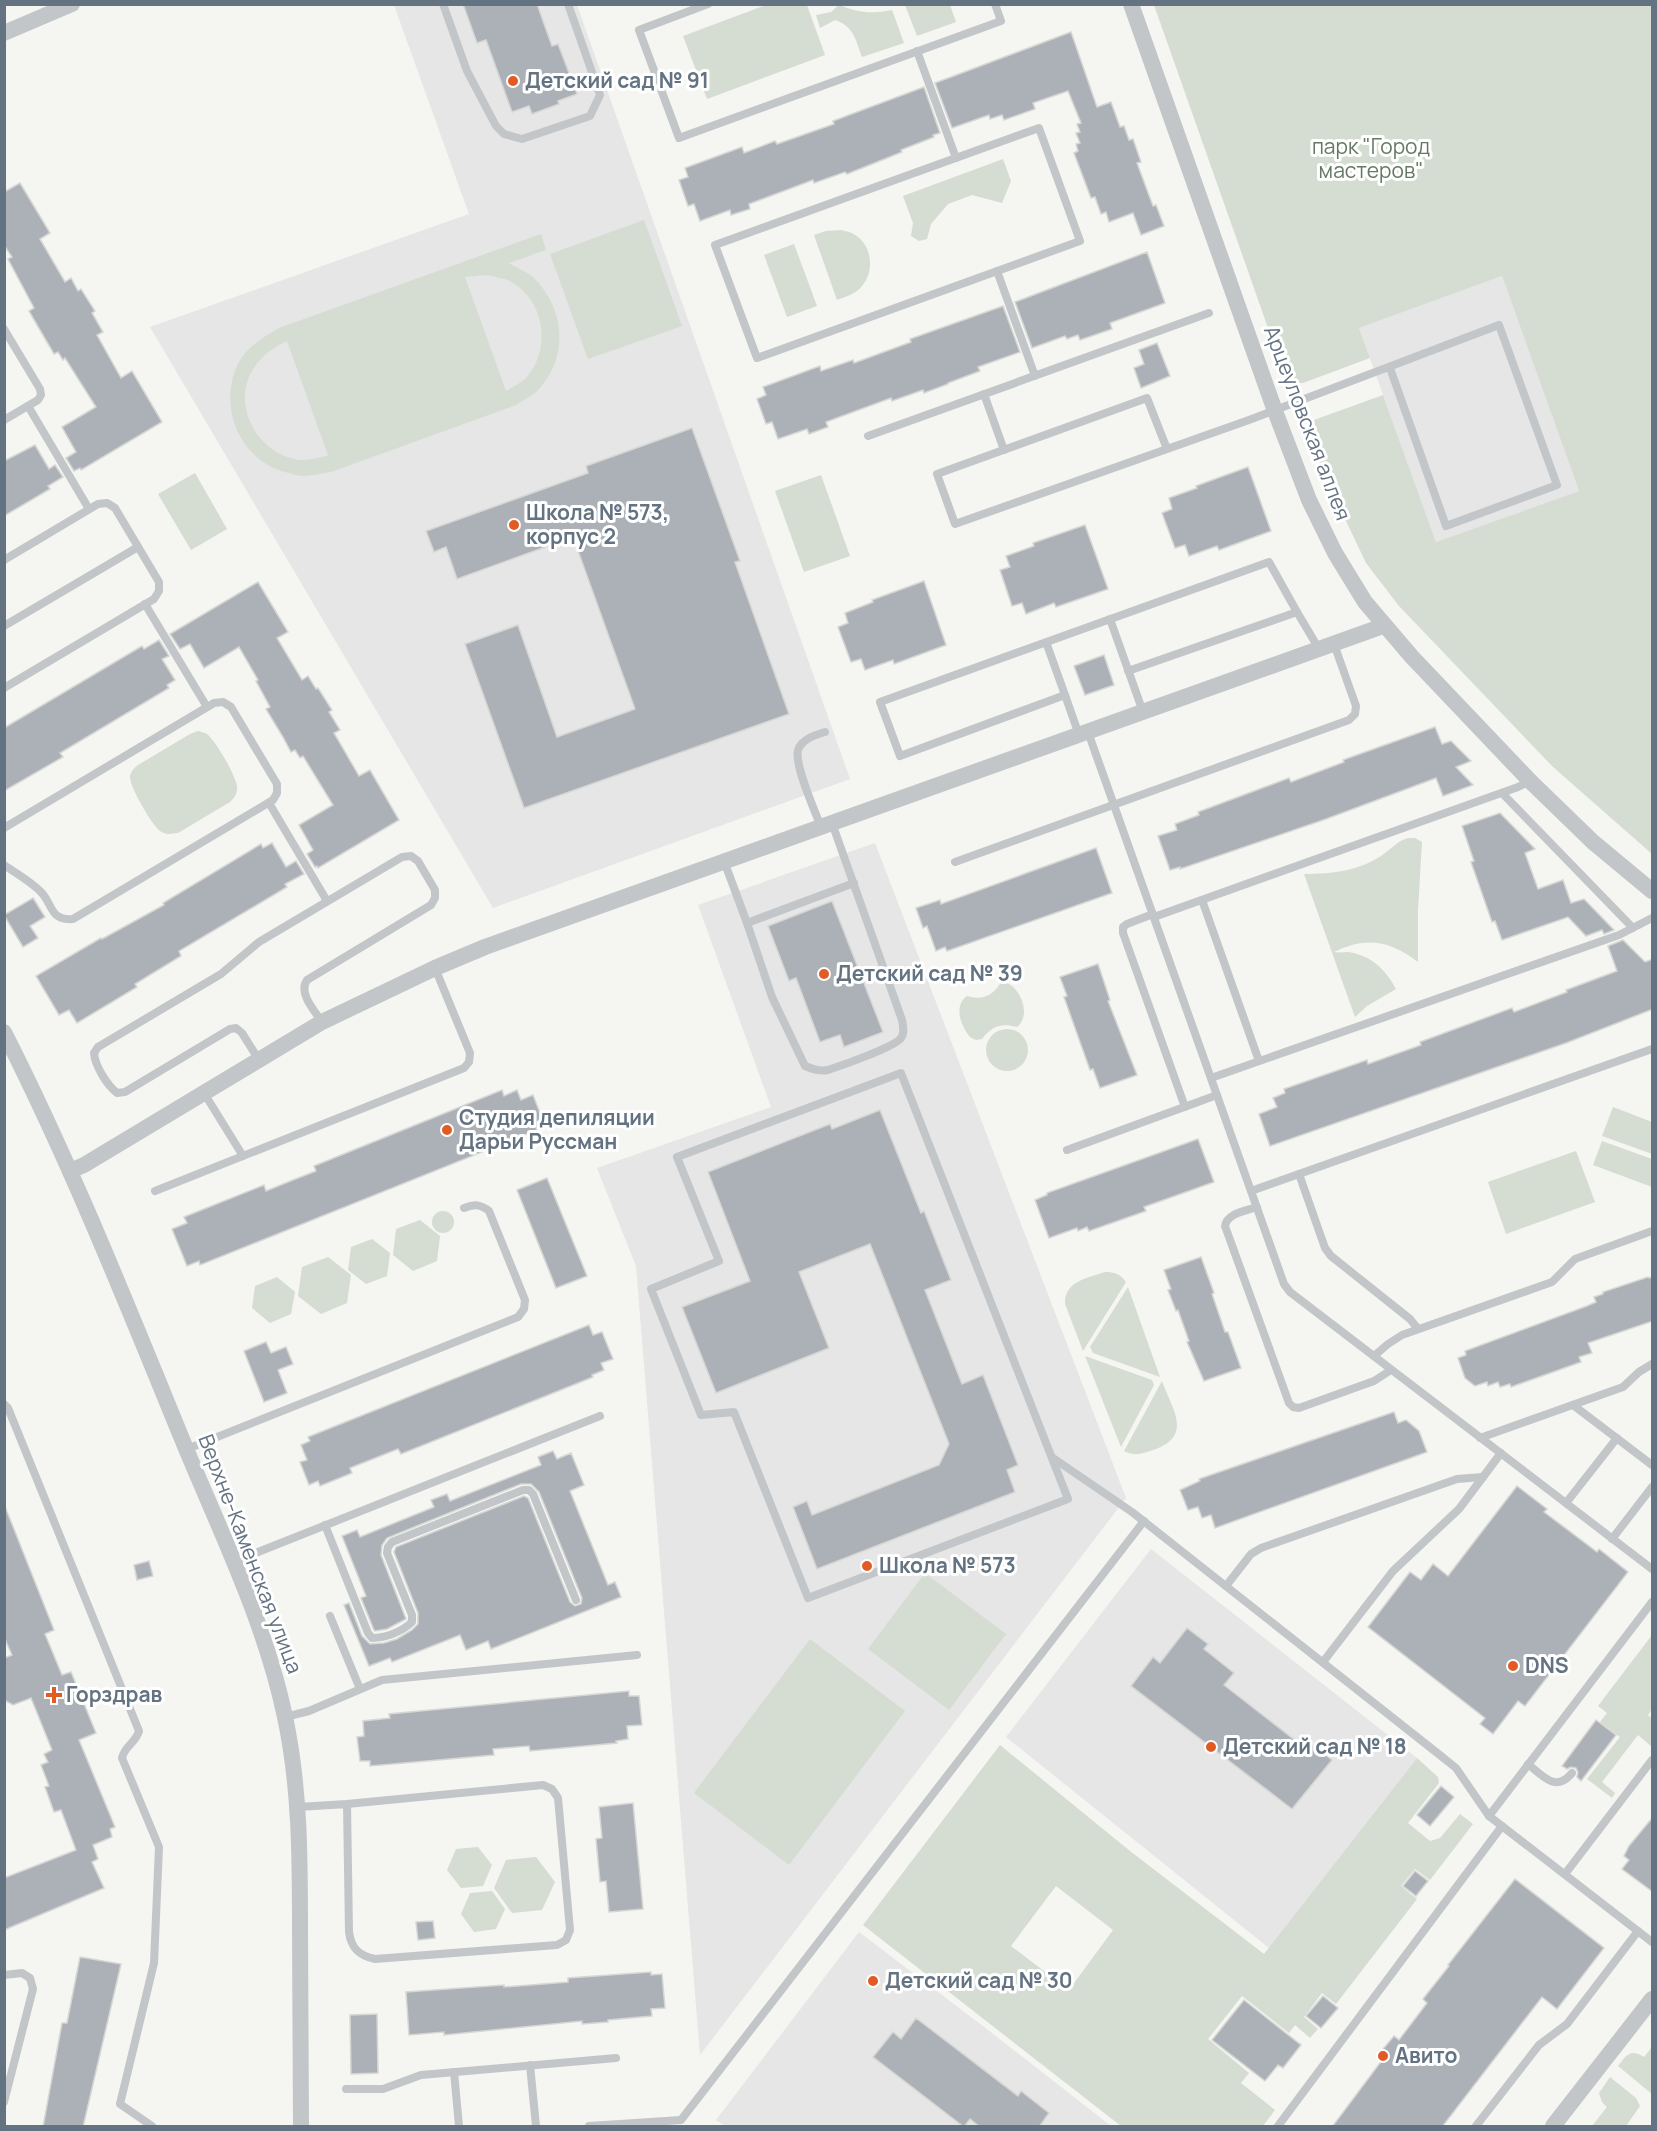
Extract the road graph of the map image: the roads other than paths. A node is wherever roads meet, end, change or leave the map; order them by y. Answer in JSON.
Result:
{"nodes":[{"id":1,"x":72,"y":4,"type":"edge"},
{"id":2,"x":443,"y":4,"type":"edge"},
{"id":3,"x":568,"y":4,"type":"edge"},
{"id":4,"x":708,"y":4,"type":"edge"},
{"id":5,"x":996,"y":4,"type":"edge"},
{"id":6,"x":1131,"y":4,"type":"edge"},
{"id":7,"x":4,"y":33,"type":"edge"},
{"id":8,"x":917,"y":51,"type":"junction"},
{"id":9,"x":956,"y":158,"type":"junction"},
{"id":10,"x":997,"y":271,"type":"junction"},
{"id":11,"x":1209,"y":313,"type":"dead end"},
{"id":12,"x":4,"y":329,"type":"edge"},
{"id":13,"x":1390,"y":368,"type":"junction"},
{"id":14,"x":1035,"y":376,"type":"junction"},
{"id":15,"x":984,"y":394,"type":"junction"},
{"id":16,"x":27,"y":406,"type":"junction"},
{"id":17,"x":1275,"y":411,"type":"junction"},
{"id":18,"x":4,"y":420,"type":"edge"},
{"id":19,"x":868,"y":436,"type":"dead end"},
{"id":20,"x":1167,"y":449,"type":"junction"},
{"id":21,"x":1004,"y":450,"type":"junction"},
{"id":22,"x":89,"y":509,"type":"junction"},
{"id":23,"x":138,"y":547,"type":"junction"},
{"id":24,"x":4,"y":560,"type":"edge"},
{"id":25,"x":145,"y":604,"type":"junction"},
{"id":26,"x":1297,"y":612,"type":"junction"},
{"id":27,"x":1110,"y":619,"type":"junction"},
{"id":28,"x":4,"y":626,"type":"edge"},
{"id":29,"x":1383,"y":626,"type":"junction"},
{"id":30,"x":1046,"y":642,"type":"junction"},
{"id":31,"x":1326,"y":646,"type":"junction"},
{"id":32,"x":1128,"y":671,"type":"junction"},
{"id":33,"x":4,"y":688,"type":"edge"},
{"id":34,"x":1065,"y":695,"type":"junction"},
{"id":35,"x":207,"y":707,"type":"junction"},
{"id":36,"x":1143,"y":712,"type":"junction"},
{"id":37,"x":825,"y":732,"type":"dead end"},
{"id":38,"x":1083,"y":733,"type":"junction"},
{"id":39,"x":1530,"y":781,"type":"junction"},
{"id":40,"x":1502,"y":793,"type":"junction"},
{"id":41,"x":269,"y":803,"type":"junction"},
{"id":42,"x":1114,"y":806,"type":"junction"},
{"id":43,"x":826,"y":825,"type":"junction"},
{"id":44,"x":4,"y":828,"type":"edge"},
{"id":45,"x":724,"y":861,"type":"junction"},
{"id":46,"x":955,"y":862,"type":"dead end"},
{"id":47,"x":4,"y":866,"type":"edge"},
{"id":48,"x":854,"y":883,"type":"junction"},
{"id":49,"x":1653,"y":891,"type":"edge"},
{"id":50,"x":1202,"y":900,"type":"junction"},
{"id":51,"x":327,"y":901,"type":"junction"},
{"id":52,"x":1153,"y":916,"type":"junction"},
{"id":53,"x":1653,"y":918,"type":"edge"},
{"id":54,"x":747,"y":923,"type":"junction"},
{"id":55,"x":1633,"y":928,"type":"junction"},
{"id":56,"x":435,"y":968,"type":"junction"},
{"id":57,"x":322,"y":1022,"type":"junction"},
{"id":58,"x":4,"y":1032,"type":"edge"},
{"id":59,"x":1653,"y":1049,"type":"edge"},
{"id":60,"x":259,"y":1060,"type":"junction"},
{"id":61,"x":1259,"y":1061,"type":"junction"},
{"id":62,"x":1211,"y":1078,"type":"junction"},
{"id":63,"x":204,"y":1093,"type":"junction"},
{"id":64,"x":1217,"y":1095,"type":"junction"},
{"id":65,"x":1185,"y":1107,"type":"junction"},
{"id":66,"x":1067,"y":1150,"type":"dead end"},
{"id":67,"x":243,"y":1156,"type":"junction"},
{"id":68,"x":70,"y":1171,"type":"junction"},
{"id":69,"x":1299,"y":1174,"type":"junction"},
{"id":70,"x":155,"y":1191,"type":"dead end"},
{"id":71,"x":1251,"y":1191,"type":"junction"},
{"id":72,"x":1257,"y":1207,"type":"junction"},
{"id":73,"x":464,"y":1208,"type":"dead end"},
{"id":74,"x":1653,"y":1231,"type":"edge"},
{"id":75,"x":1418,"y":1329,"type":"junction"},
{"id":76,"x":1374,"y":1356,"type":"junction"},
{"id":77,"x":1653,"y":1364,"type":"edge"},
{"id":78,"x":1391,"y":1370,"type":"junction"},
{"id":79,"x":4,"y":1404,"type":"edge"},
{"id":80,"x":1573,"y":1405,"type":"junction"},
{"id":81,"x":600,"y":1416,"type":"dead end"},
{"id":82,"x":1480,"y":1438,"type":"junction"},
{"id":83,"x":1617,"y":1438,"type":"junction"},
{"id":84,"x":187,"y":1449,"type":"junction"},
{"id":85,"x":1501,"y":1453,"type":"junction"},
{"id":86,"x":1052,"y":1458,"type":"junction"},
{"id":87,"x":1653,"y":1466,"type":"edge"},
{"id":88,"x":1483,"y":1477,"type":"junction"},
{"id":89,"x":1653,"y":1487,"type":"edge"},
{"id":90,"x":1566,"y":1503,"type":"junction"},
{"id":91,"x":1144,"y":1521,"type":"junction"},
{"id":92,"x":325,"y":1525,"type":"junction"},
{"id":93,"x":1612,"y":1539,"type":"junction"},
{"id":94,"x":233,"y":1562,"type":"junction"},
{"id":95,"x":1653,"y":1569,"type":"edge"},
{"id":96,"x":1226,"y":1586,"type":"junction"},
{"id":97,"x":576,"y":1600,"type":"dead end"},
{"id":98,"x":1653,"y":1602,"type":"edge"},
{"id":99,"x":330,"y":1616,"type":"dead end"},
{"id":100,"x":637,"y":1655,"type":"dead end"},
{"id":101,"x":1323,"y":1662,"type":"junction"},
{"id":102,"x":360,"y":1689,"type":"junction"},
{"id":103,"x":285,"y":1717,"type":"junction"},
{"id":104,"x":1653,"y":1760,"type":"edge"},
{"id":105,"x":1528,"y":1764,"type":"junction"},
{"id":106,"x":1572,"y":1773,"type":"dead end"},
{"id":107,"x":347,"y":1804,"type":"junction"},
{"id":108,"x":298,"y":1807,"type":"junction"},
{"id":109,"x":1489,"y":1816,"type":"junction"},
{"id":110,"x":1502,"y":1826,"type":"junction"},
{"id":111,"x":1565,"y":1874,"type":"junction"},
{"id":112,"x":1638,"y":1931,"type":"junction"},
{"id":113,"x":1653,"y":1942,"type":"edge"},
{"id":114,"x":4,"y":1976,"type":"edge"},
{"id":115,"x":1653,"y":1999,"type":"edge"},
{"id":116,"x":616,"y":2058,"type":"dead end"},
{"id":117,"x":530,"y":2065,"type":"junction"},
{"id":118,"x":454,"y":2072,"type":"junction"},
{"id":119,"x":346,"y":2089,"type":"dead end"},
{"id":120,"x":4,"y":2102,"type":"edge"},
{"id":121,"x":681,"y":2120,"type":"junction"},
{"id":122,"x":152,"y":2127,"type":"edge"},
{"id":123,"x":301,"y":2127,"type":"edge"},
{"id":124,"x":459,"y":2127,"type":"edge"},
{"id":125,"x":536,"y":2127,"type":"edge"},
{"id":126,"x":589,"y":2127,"type":"edge"},
{"id":127,"x":689,"y":2127,"type":"edge"},
{"id":128,"x":1278,"y":2127,"type":"edge"},
{"id":129,"x":1476,"y":2127,"type":"edge"},
{"id":130,"x":1553,"y":2127,"type":"edge"}],
"edges":[{"from":1,"to":7,"type":"street"},
{"from":2,"to":3,"type":"lane"},
{"from":4,"to":8,"type":"lane"},
{"from":5,"to":8,"type":"lane"},
{"from":6,"to":17,"type":"street","name":"Арцеуловская аллея"},
{"from":8,"to":9,"type":"lane"},
{"from":9,"to":10,"type":"lane"},
{"from":9,"to":10,"type":"lane"},
{"from":10,"to":14,"type":"lane"},
{"from":11,"to":14,"type":"lane"},
{"from":12,"to":16,"type":"lane"},
{"from":13,"to":13,"type":"lane"},
{"from":13,"to":17,"type":"lane"},
{"from":14,"to":15,"type":"lane"},
{"from":15,"to":19,"type":"lane"},
{"from":15,"to":21,"type":"lane"},
{"from":16,"to":18,"type":"lane"},
{"from":16,"to":22,"type":"lane"},
{"from":17,"to":20,"type":"lane"},
{"from":17,"to":29,"type":"street","name":"Арцеуловская аллея"},
{"from":20,"to":21,"type":"lane"},
{"from":20,"to":21,"type":"lane"},
{"from":22,"to":23,"type":"lane"},
{"from":22,"to":24,"type":"lane"},
{"from":23,"to":25,"type":"lane"},
{"from":23,"to":28,"type":"lane"},
{"from":25,"to":33,"type":"lane"},
{"from":25,"to":35,"type":"lane"},
{"from":26,"to":27,"type":"lane"},
{"from":26,"to":31,"type":"lane"},
{"from":26,"to":32,"type":"lane"},
{"from":27,"to":30,"type":"lane"},
{"from":27,"to":32,"type":"lane"},
{"from":29,"to":31,"type":"street"},
{"from":29,"to":39,"type":"street","name":"Арцеуловская аллея"},
{"from":30,"to":34,"type":"lane"},
{"from":30,"to":34,"type":"lane"},
{"from":31,"to":36,"type":"street"},
{"from":31,"to":42,"type":"lane"},
{"from":32,"to":36,"type":"lane"},
{"from":34,"to":38,"type":"lane"},
{"from":35,"to":41,"type":"lane"},
{"from":35,"to":44,"type":"lane"},
{"from":36,"to":38,"type":"street"},
{"from":37,"to":43,"type":"lane"},
{"from":38,"to":42,"type":"lane"},
{"from":38,"to":43,"type":"street"},
{"from":39,"to":40,"type":"lane"},
{"from":39,"to":49,"type":"street","name":"Арцеуловская аллея"},
{"from":40,"to":50,"type":"lane"},
{"from":40,"to":55,"type":"lane"},
{"from":41,"to":47,"type":"lane"},
{"from":41,"to":51,"type":"lane"},
{"from":42,"to":46,"type":"lane"},
{"from":42,"to":52,"type":"lane"},
{"from":43,"to":45,"type":"street"},
{"from":43,"to":48,"type":"lane"},
{"from":45,"to":54,"type":"lane"},
{"from":45,"to":56,"type":"street"},
{"from":48,"to":54,"type":"lane"},
{"from":48,"to":54,"type":"lane"},
{"from":50,"to":52,"type":"lane"},
{"from":50,"to":61,"type":"lane"},
{"from":51,"to":57,"type":"lane"},
{"from":51,"to":60,"type":"lane"},
{"from":52,"to":62,"type":"lane"},
{"from":52,"to":65,"type":"lane"},
{"from":53,"to":55,"type":"lane"},
{"from":55,"to":61,"type":"lane"},
{"from":56,"to":57,"type":"street"},
{"from":56,"to":67,"type":"lane"},
{"from":57,"to":60,"type":"street"},
{"from":58,"to":68,"type":"street","name":"Верхне-Каменская улица"},
{"from":59,"to":69,"type":"lane"},
{"from":60,"to":63,"type":"street"},
{"from":61,"to":62,"type":"lane"},
{"from":62,"to":64,"type":"lane"},
{"from":63,"to":67,"type":"lane"},
{"from":63,"to":68,"type":"street"},
{"from":64,"to":65,"type":"lane"},
{"from":64,"to":71,"type":"lane"},
{"from":65,"to":66,"type":"lane"},
{"from":67,"to":70,"type":"lane"},
{"from":68,"to":84,"type":"street","name":"Верхне-Каменская улица"},
{"from":69,"to":71,"type":"lane"},
{"from":69,"to":75,"type":"lane"},
{"from":71,"to":72,"type":"lane"},
{"from":72,"to":76,"type":"lane"},
{"from":72,"to":78,"type":"lane"},
{"from":73,"to":84,"type":"lane"},
{"from":74,"to":75,"type":"lane"},
{"from":75,"to":76,"type":"lane"},
{"from":76,"to":78,"type":"lane"},
{"from":77,"to":80,"type":"lane"},
{"from":78,"to":82,"type":"lane"},
{"from":79,"to":122,"type":"lane"},
{"from":80,"to":82,"type":"lane"},
{"from":80,"to":83,"type":"lane"},
{"from":81,"to":92,"type":"lane"},
{"from":82,"to":85,"type":"lane"},
{"from":83,"to":87,"type":"lane"},
{"from":83,"to":90,"type":"lane"},
{"from":84,"to":94,"type":"street","name":"Верхне-Каменская улица"},
{"from":85,"to":88,"type":"lane"},
{"from":85,"to":90,"type":"lane"},
{"from":86,"to":86,"type":"lane"},
{"from":86,"to":91,"type":"lane"},
{"from":88,"to":96,"type":"lane"},
{"from":88,"to":101,"type":"lane"},
{"from":89,"to":93,"type":"lane"},
{"from":90,"to":93,"type":"lane"},
{"from":91,"to":96,"type":"lane"},
{"from":91,"to":121,"type":"lane"},
{"from":92,"to":94,"type":"lane"},
{"from":92,"to":97,"type":"lane"},
{"from":93,"to":95,"type":"lane"},
{"from":94,"to":103,"type":"street","name":"Верхне-Каменская улица"},
{"from":96,"to":101,"type":"lane"},
{"from":98,"to":105,"type":"lane"},
{"from":99,"to":102,"type":"lane"},
{"from":100,"to":102,"type":"lane"},
{"from":101,"to":109,"type":"lane"},
{"from":102,"to":103,"type":"lane"},
{"from":103,"to":108,"type":"street","name":"Верхне-Каменская улица"},
{"from":104,"to":111,"type":"lane"},
{"from":105,"to":106,"type":"lane"},
{"from":105,"to":109,"type":"lane"},
{"from":107,"to":107,"type":"lane"},
{"from":107,"to":108,"type":"lane"},
{"from":108,"to":123,"type":"street","name":"Верхне-Каменская улица"},
{"from":109,"to":110,"type":"lane"},
{"from":110,"to":111,"type":"lane"},
{"from":110,"to":128,"type":"lane"},
{"from":111,"to":112,"type":"lane"},
{"from":112,"to":113,"type":"lane"},
{"from":112,"to":129,"type":"lane"},
{"from":114,"to":120,"type":"lane"},
{"from":115,"to":130,"type":"street"},
{"from":116,"to":117,"type":"lane"},
{"from":117,"to":118,"type":"lane"},
{"from":117,"to":125,"type":"lane"},
{"from":118,"to":119,"type":"lane"},
{"from":118,"to":124,"type":"lane"},
{"from":121,"to":126,"type":"lane"},
{"from":121,"to":127,"type":"lane"}]}
